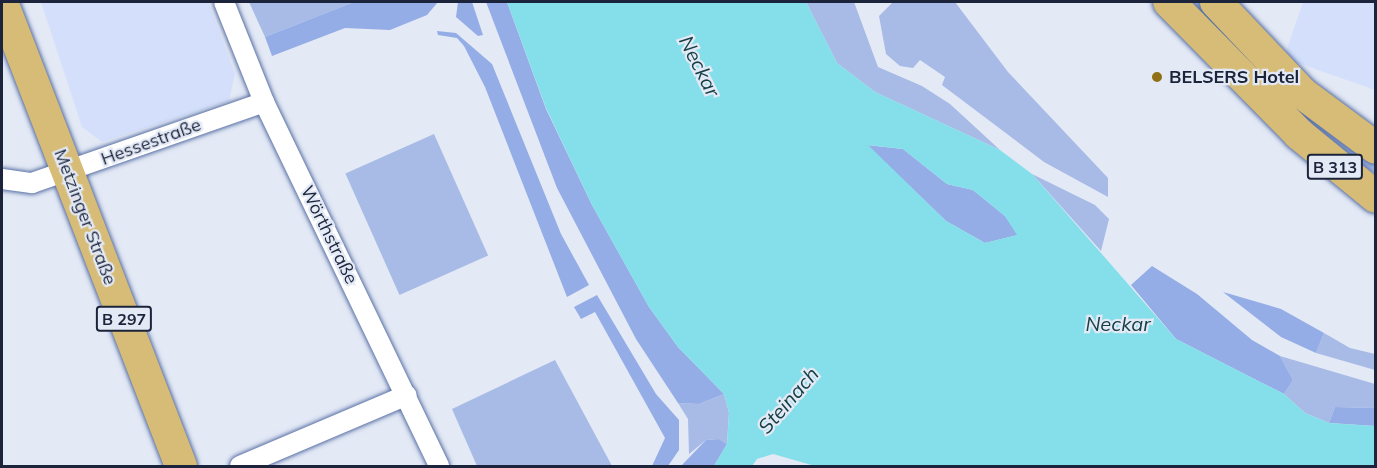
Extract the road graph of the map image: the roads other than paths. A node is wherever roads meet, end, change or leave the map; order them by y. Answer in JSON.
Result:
{"nodes":[{"id":1,"x":2,"y":2,"type":"edge"},
{"id":2,"x":224,"y":2,"type":"edge"},
{"id":3,"x":1169,"y":2,"type":"edge"},
{"id":4,"x":1216,"y":2,"type":"edge"},
{"id":5,"x":264,"y":102,"type":"junction"},
{"id":6,"x":1376,"y":148,"type":"edge"},
{"id":7,"x":68,"y":172,"type":"junction"},
{"id":8,"x":2,"y":179,"type":"edge"},
{"id":9,"x":1376,"y":196,"type":"edge"},
{"id":10,"x":407,"y":395,"type":"junction"},
{"id":11,"x":182,"y":466,"type":"edge"},
{"id":12,"x":240,"y":466,"type":"edge"},
{"id":13,"x":439,"y":466,"type":"edge"}],
"edges":[{"from":1,"to":7,"type":"main road","name":"Metzinger Straße","number":"B 297"},
{"from":2,"to":5,"type":"street","name":"Wörthstraße"},
{"from":3,"to":9,"type":"main road","number":"B 313"},
{"from":4,"to":6,"type":"main road","number":"B 313"},
{"from":5,"to":7,"type":"street","name":"Hessestraße"},
{"from":5,"to":10,"type":"street","name":"Wörthstraße"},
{"from":7,"to":8,"type":"street","name":"Hessestraße"},
{"from":7,"to":11,"type":"main road","name":"Metzinger Straße","number":"B 297"},
{"from":10,"to":12,"type":"street"},
{"from":10,"to":13,"type":"street","name":"Wörthstraße"}]}
